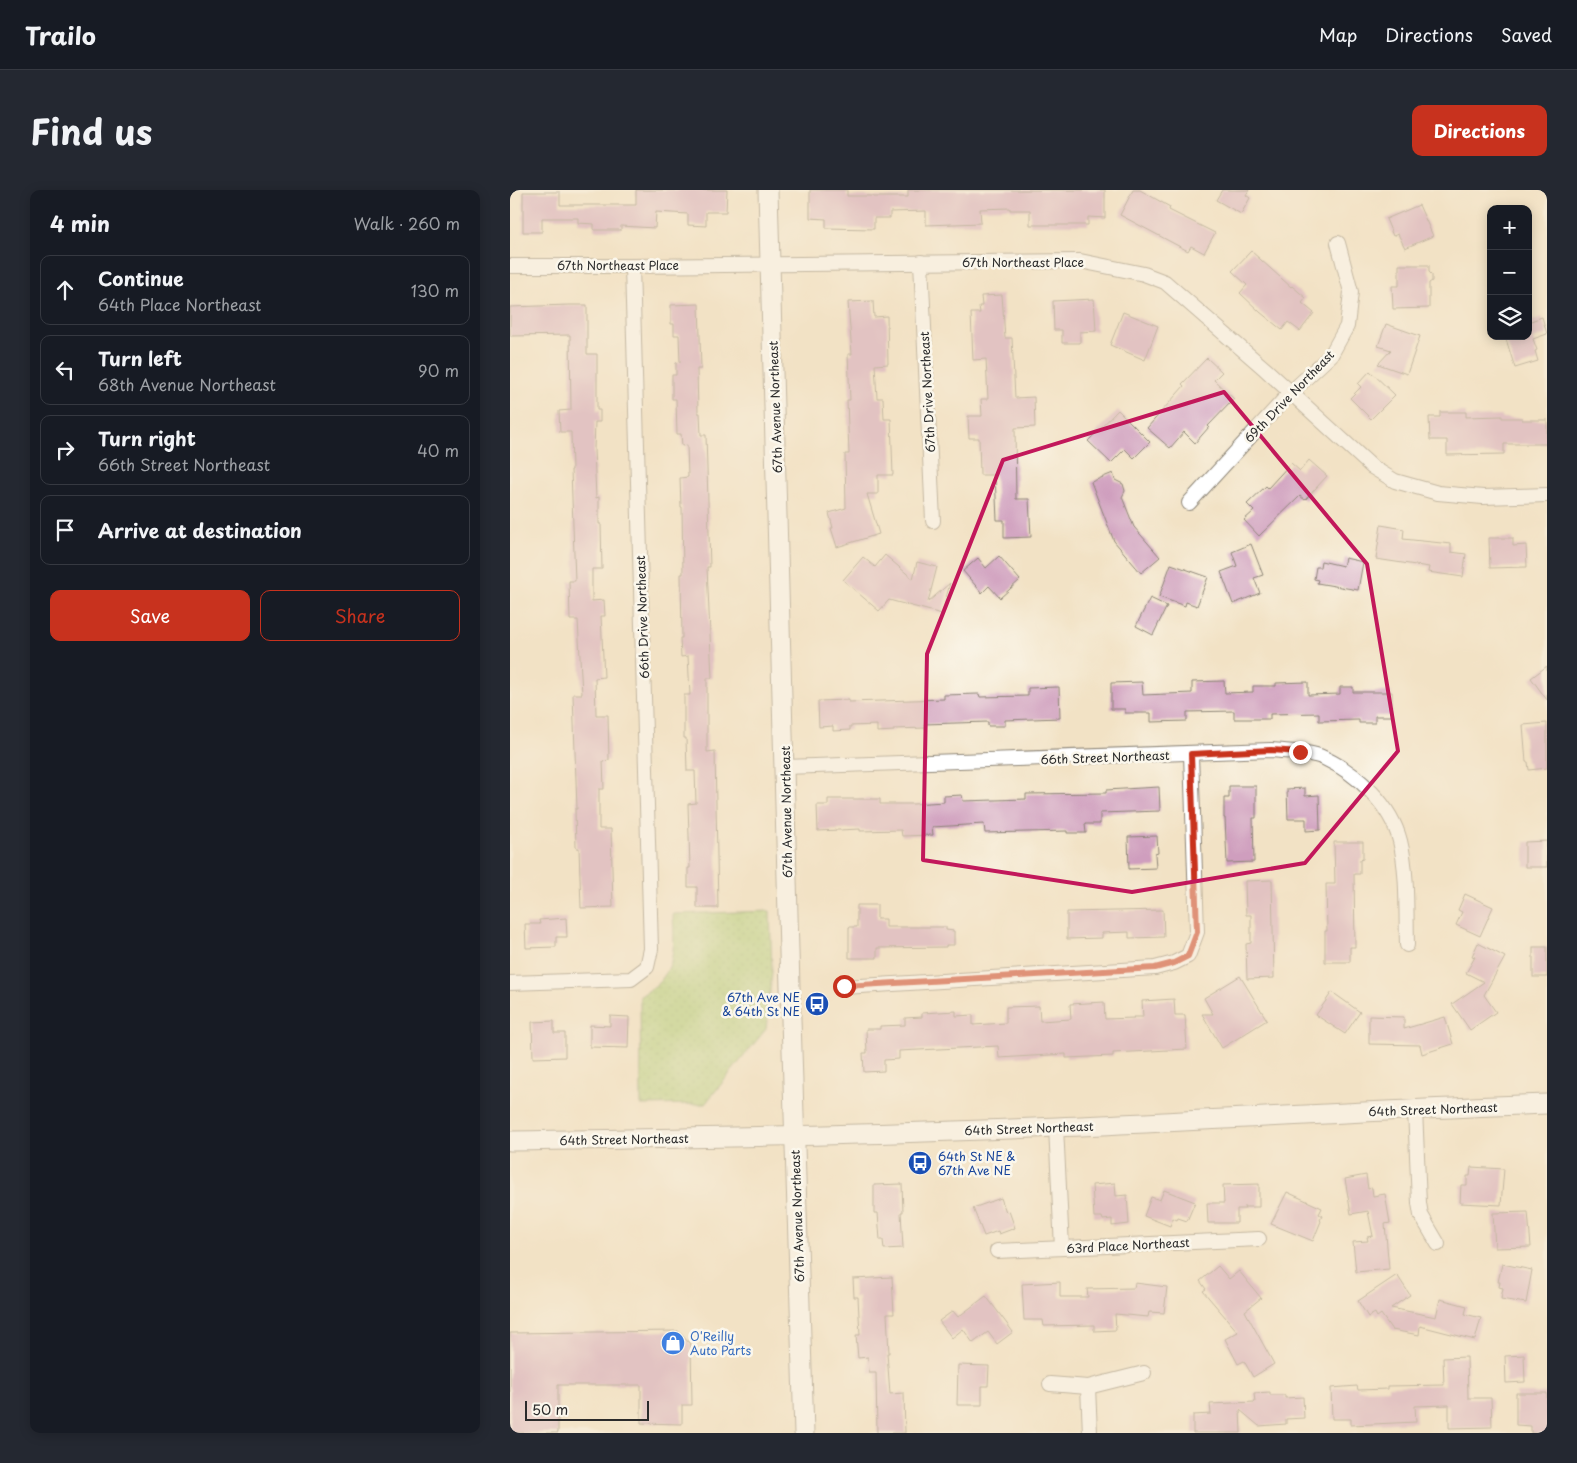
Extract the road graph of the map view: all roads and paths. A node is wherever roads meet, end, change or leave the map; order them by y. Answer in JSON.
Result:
{"nodes":[{"id":1,"x":768,"y":190,"type":"edge"},
{"id":2,"x":1338,"y":243,"type":"dead end"},
{"id":3,"x":921,"y":262,"type":"junction"},
{"id":4,"x":770,"y":264,"type":"junction"},
{"id":5,"x":510,"y":266,"type":"edge"},
{"id":6,"x":632,"y":266,"type":"junction"},
{"id":7,"x":1290,"y":392,"type":"junction"},
{"id":8,"x":1547,"y":494,"type":"edge"},
{"id":9,"x":1189,"y":503,"type":"dead end"},
{"id":10,"x":933,"y":521,"type":"dead end"},
{"id":11,"x":1191,"y":754,"type":"junction"},
{"id":12,"x":785,"y":767,"type":"junction"},
{"id":13,"x":1407,"y":945,"type":"dead end"},
{"id":14,"x":510,"y":983,"type":"edge"},
{"id":15,"x":844,"y":986,"type":"dead end"},
{"id":16,"x":1547,"y":1104,"type":"edge"},
{"id":17,"x":1416,"y":1109,"type":"junction"},
{"id":18,"x":1056,"y":1127,"type":"junction"},
{"id":19,"x":795,"y":1136,"type":"junction"},
{"id":20,"x":510,"y":1141,"type":"edge"},
{"id":21,"x":1259,"y":1239,"type":"dead end"},
{"id":22,"x":1438,"y":1244,"type":"dead end"},
{"id":23,"x":1062,"y":1248,"type":"junction"},
{"id":24,"x":997,"y":1251,"type":"dead end"},
{"id":25,"x":1144,"y":1373,"type":"dead end"},
{"id":26,"x":1050,"y":1384,"type":"dead end"},
{"id":27,"x":1088,"y":1387,"type":"junction"},
{"id":28,"x":804,"y":1433,"type":"edge"},
{"id":29,"x":1090,"y":1433,"type":"edge"}],
"edges":[{"from":1,"to":4,"type":"main road","name":"67th Avenue Northeast"},
{"from":2,"to":7,"type":"street","name":"69th Drive Northeast"},
{"from":3,"to":4,"type":"street","name":"67th Northeast Place"},
{"from":3,"to":7,"type":"street","name":"67th Northeast Place"},
{"from":3,"to":10,"type":"street","name":"67th Drive Northeast"},
{"from":4,"to":6,"type":"street","name":"67th Northeast Place"},
{"from":4,"to":12,"type":"main road","name":"67th Avenue Northeast"},
{"from":5,"to":6,"type":"street","name":"67th Northeast Place"},
{"from":6,"to":14,"type":"street","name":"66th Drive Northeast"},
{"from":7,"to":8,"type":"street","name":"67th Northeast Place"},
{"from":7,"to":9,"type":"street","name":"69th Drive Northeast"},
{"from":11,"to":12,"type":"street","name":"66th Street Northeast"},
{"from":11,"to":13,"type":"street","name":"66th Street Northeast"},
{"from":11,"to":15,"type":"street"},
{"from":12,"to":19,"type":"main road","name":"67th Avenue Northeast"},
{"from":16,"to":17,"type":"main road","name":"64th Street Northeast"},
{"from":17,"to":18,"type":"main road","name":"64th Street Northeast"},
{"from":17,"to":22,"type":"street"},
{"from":18,"to":19,"type":"main road","name":"64th Street Northeast"},
{"from":18,"to":23,"type":"street"},
{"from":19,"to":20,"type":"main road","name":"64th Street Northeast"},
{"from":19,"to":28,"type":"main road","name":"67th Avenue Northeast"},
{"from":21,"to":23,"type":"street","name":"63rd Place Northeast"},
{"from":23,"to":24,"type":"street","name":"63rd Place Northeast"},
{"from":25,"to":27,"type":"street"},
{"from":26,"to":27,"type":"street"},
{"from":27,"to":29,"type":"street"}]}
